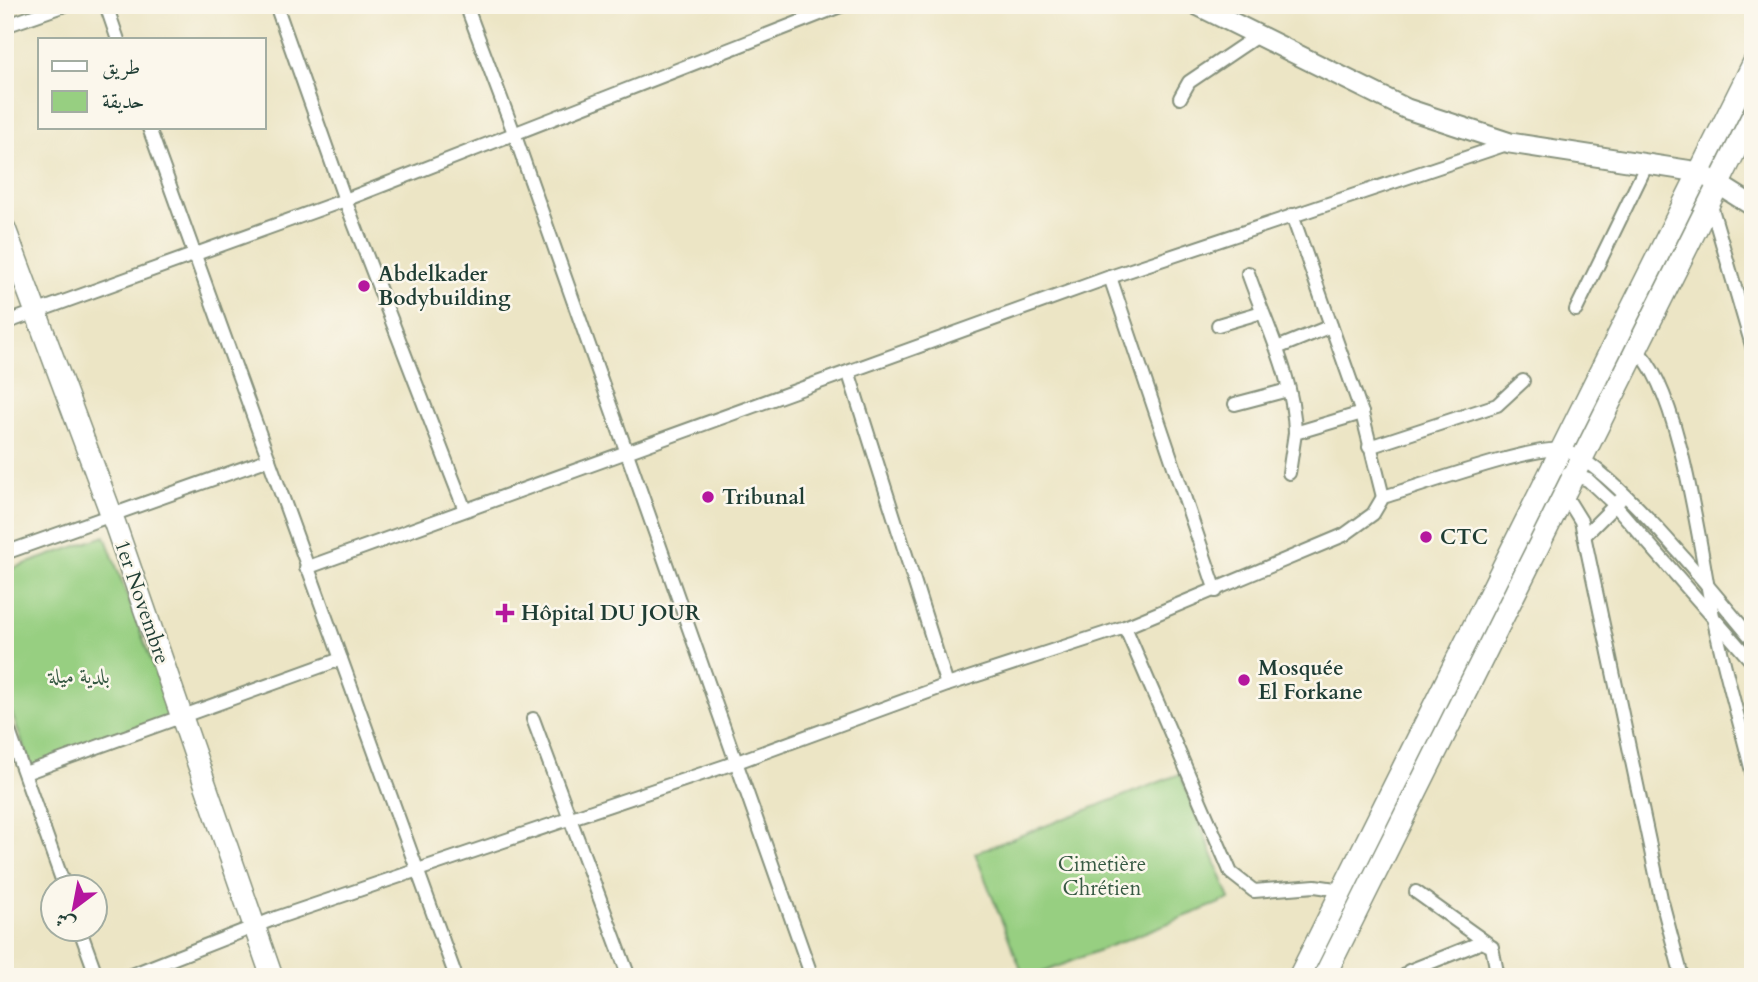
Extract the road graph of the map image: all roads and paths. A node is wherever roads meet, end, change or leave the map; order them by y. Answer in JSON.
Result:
{"nodes":[{"id":1,"x":65,"y":5,"type":"edge"},
{"id":2,"x":106,"y":5,"type":"edge"},
{"id":3,"x":276,"y":5,"type":"edge"},
{"id":4,"x":466,"y":5,"type":"edge"},
{"id":5,"x":844,"y":5,"type":"edge"},
{"id":6,"x":1197,"y":5,"type":"edge"},
{"id":7,"x":5,"y":26,"type":"edge"},
{"id":8,"x":1257,"y":36,"type":"junction"},
{"id":9,"x":117,"y":38,"type":"edge"},
{"id":10,"x":1753,"y":64,"type":"edge"},
{"id":11,"x":1180,"y":98,"type":"dead end"},
{"id":12,"x":1753,"y":115,"type":"edge"},
{"id":13,"x":150,"y":130,"type":"edge"},
{"id":14,"x":514,"y":133,"type":"junction"},
{"id":15,"x":1510,"y":143,"type":"junction"},
{"id":16,"x":1647,"y":164,"type":"junction"},
{"id":17,"x":1709,"y":185,"type":"junction"},
{"id":18,"x":345,"y":200,"type":"junction"},
{"id":19,"x":1753,"y":206,"type":"edge"},
{"id":20,"x":1292,"y":215,"type":"junction"},
{"id":21,"x":5,"y":229,"type":"edge"},
{"id":22,"x":194,"y":256,"type":"junction"},
{"id":23,"x":1248,"y":273,"type":"dead end"},
{"id":24,"x":1111,"y":277,"type":"junction"},
{"id":25,"x":1576,"y":310,"type":"dead end"},
{"id":26,"x":36,"y":312,"type":"junction"},
{"id":27,"x":1262,"y":312,"type":"junction"},
{"id":28,"x":5,"y":323,"type":"edge"},
{"id":29,"x":1218,"y":325,"type":"dead end"},
{"id":30,"x":1331,"y":326,"type":"junction"},
{"id":31,"x":1277,"y":348,"type":"junction"},
{"id":32,"x":1635,"y":349,"type":"junction"},
{"id":33,"x":1753,"y":349,"type":"edge"},
{"id":34,"x":849,"y":374,"type":"junction"},
{"id":35,"x":1523,"y":381,"type":"dead end"},
{"id":36,"x":1288,"y":390,"type":"junction"},
{"id":37,"x":1234,"y":404,"type":"dead end"},
{"id":38,"x":1362,"y":413,"type":"junction"},
{"id":39,"x":1295,"y":433,"type":"junction"},
{"id":40,"x":1369,"y":447,"type":"junction"},
{"id":41,"x":1531,"y":453,"type":"junction"},
{"id":42,"x":626,"y":454,"type":"junction"},
{"id":43,"x":269,"y":459,"type":"junction"},
{"id":44,"x":1566,"y":468,"type":"junction"},
{"id":45,"x":1289,"y":473,"type":"dead end"},
{"id":46,"x":1625,"y":494,"type":"junction"},
{"id":47,"x":1383,"y":497,"type":"junction"},
{"id":48,"x":1615,"y":505,"type":"junction"},
{"id":49,"x":465,"y":510,"type":"junction"},
{"id":50,"x":112,"y":515,"type":"junction"},
{"id":51,"x":1584,"y":536,"type":"junction"},
{"id":52,"x":5,"y":553,"type":"edge"},
{"id":53,"x":306,"y":568,"type":"junction"},
{"id":54,"x":1708,"y":586,"type":"junction"},
{"id":55,"x":1216,"y":591,"type":"junction"},
{"id":56,"x":1713,"y":617,"type":"junction"},
{"id":57,"x":1125,"y":627,"type":"junction"},
{"id":58,"x":1753,"y":640,"type":"edge"},
{"id":59,"x":341,"y":659,"type":"junction"},
{"id":60,"x":1753,"y":663,"type":"edge"},
{"id":61,"x":947,"y":685,"type":"junction"},
{"id":62,"x":182,"y":716,"type":"junction"},
{"id":63,"x":533,"y":719,"type":"dead end"},
{"id":64,"x":5,"y":720,"type":"edge"},
{"id":65,"x":737,"y":762,"type":"junction"},
{"id":66,"x":25,"y":773,"type":"junction"},
{"id":67,"x":1753,"y":776,"type":"edge"},
{"id":68,"x":570,"y":818,"type":"junction"},
{"id":69,"x":417,"y":870,"type":"junction"},
{"id":70,"x":60,"y":874,"type":"edge"},
{"id":71,"x":1342,"y":890,"type":"junction"},
{"id":72,"x":1416,"y":892,"type":"dead end"},
{"id":73,"x":255,"y":926,"type":"junction"},
{"id":74,"x":1487,"y":943,"type":"junction"},
{"id":75,"x":85,"y":944,"type":"edge"},
{"id":76,"x":97,"y":977,"type":"edge"},
{"id":77,"x":126,"y":977,"type":"edge"},
{"id":78,"x":272,"y":977,"type":"edge"},
{"id":79,"x":456,"y":977,"type":"edge"},
{"id":80,"x":628,"y":977,"type":"edge"},
{"id":81,"x":813,"y":977,"type":"edge"},
{"id":82,"x":1299,"y":977,"type":"edge"},
{"id":83,"x":1324,"y":977,"type":"edge"},
{"id":84,"x":1404,"y":977,"type":"edge"},
{"id":85,"x":1498,"y":977,"type":"edge"},
{"id":86,"x":1682,"y":977,"type":"edge"}],
"edges":[{"from":1,"to":7,"type":"street"},
{"from":2,"to":9,"type":"street"},
{"from":3,"to":18,"type":"street"},
{"from":4,"to":14,"type":"street"},
{"from":5,"to":14,"type":"street"},
{"from":6,"to":8,"type":"main road"},
{"from":8,"to":11,"type":"street"},
{"from":8,"to":15,"type":"main road"},
{"from":10,"to":17,"type":"main road"},
{"from":12,"to":17,"type":"main road"},
{"from":13,"to":22,"type":"street"},
{"from":14,"to":18,"type":"street"},
{"from":14,"to":42,"type":"street"},
{"from":15,"to":16,"type":"main road"},
{"from":15,"to":20,"type":"street"},
{"from":16,"to":17,"type":"main road"},
{"from":16,"to":25,"type":"street"},
{"from":17,"to":19,"type":"main road"},
{"from":17,"to":32,"type":"main road"},
{"from":17,"to":33,"type":"street"},
{"from":17,"to":44,"type":"main road"},
{"from":18,"to":22,"type":"street"},
{"from":18,"to":49,"type":"street"},
{"from":20,"to":24,"type":"street"},
{"from":20,"to":30,"type":"street"},
{"from":21,"to":26,"type":"main road","name":"1er Novembre"},
{"from":22,"to":26,"type":"street"},
{"from":22,"to":43,"type":"street"},
{"from":23,"to":27,"type":"street"},
{"from":24,"to":34,"type":"street"},
{"from":24,"to":55,"type":"street"},
{"from":26,"to":28,"type":"street"},
{"from":26,"to":50,"type":"main road","name":"1er Novembre"},
{"from":27,"to":29,"type":"street"},
{"from":27,"to":31,"type":"street"},
{"from":30,"to":31,"type":"street"},
{"from":30,"to":38,"type":"street"},
{"from":31,"to":36,"type":"street"},
{"from":32,"to":44,"type":"main road"},
{"from":32,"to":54,"type":"street"},
{"from":34,"to":42,"type":"street"},
{"from":34,"to":61,"type":"street"},
{"from":35,"to":40,"type":"street"},
{"from":36,"to":37,"type":"street"},
{"from":36,"to":39,"type":"street"},
{"from":38,"to":39,"type":"street"},
{"from":38,"to":40,"type":"street"},
{"from":39,"to":45,"type":"street"},
{"from":40,"to":47,"type":"street"},
{"from":41,"to":44,"type":"street"},
{"from":41,"to":44,"type":"street"},
{"from":41,"to":47,"type":"street"},
{"from":42,"to":49,"type":"street"},
{"from":42,"to":65,"type":"street"},
{"from":43,"to":50,"type":"street"},
{"from":43,"to":53,"type":"street"},
{"from":44,"to":46,"type":"street"},
{"from":44,"to":48,"type":"street"},
{"from":44,"to":51,"type":"street"},
{"from":44,"to":71,"type":"main road"},
{"from":44,"to":83,"type":"main road"},
{"from":46,"to":48,"type":"street"},
{"from":46,"to":54,"type":"street"},
{"from":47,"to":55,"type":"street"},
{"from":48,"to":51,"type":"street"},
{"from":48,"to":56,"type":"street"},
{"from":49,"to":53,"type":"street"},
{"from":50,"to":52,"type":"street"},
{"from":50,"to":62,"type":"main road","name":"1er Novembre"},
{"from":51,"to":86,"type":"street"},
{"from":53,"to":59,"type":"street"},
{"from":54,"to":56,"type":"street"},
{"from":54,"to":58,"type":"street"},
{"from":55,"to":57,"type":"street"},
{"from":56,"to":60,"type":"street"},
{"from":56,"to":67,"type":"street"},
{"from":57,"to":61,"type":"street"},
{"from":57,"to":71,"type":"street"},
{"from":59,"to":62,"type":"street"},
{"from":59,"to":69,"type":"street"},
{"from":61,"to":65,"type":"street"},
{"from":62,"to":66,"type":"street"},
{"from":62,"to":73,"type":"main road","name":"1er Novembre"},
{"from":63,"to":68,"type":"street"},
{"from":64,"to":66,"type":"street"},
{"from":65,"to":68,"type":"street"},
{"from":65,"to":81,"type":"street"},
{"from":66,"to":70,"type":"street"},
{"from":68,"to":69,"type":"street"},
{"from":68,"to":80,"type":"street"},
{"from":69,"to":73,"type":"street"},
{"from":69,"to":79,"type":"street"},
{"from":71,"to":82,"type":"main road"},
{"from":72,"to":74,"type":"street"},
{"from":73,"to":77,"type":"street"},
{"from":73,"to":78,"type":"main road","name":"1er Novembre"},
{"from":74,"to":84,"type":"street"},
{"from":74,"to":85,"type":"street"},
{"from":75,"to":76,"type":"street"}]}
